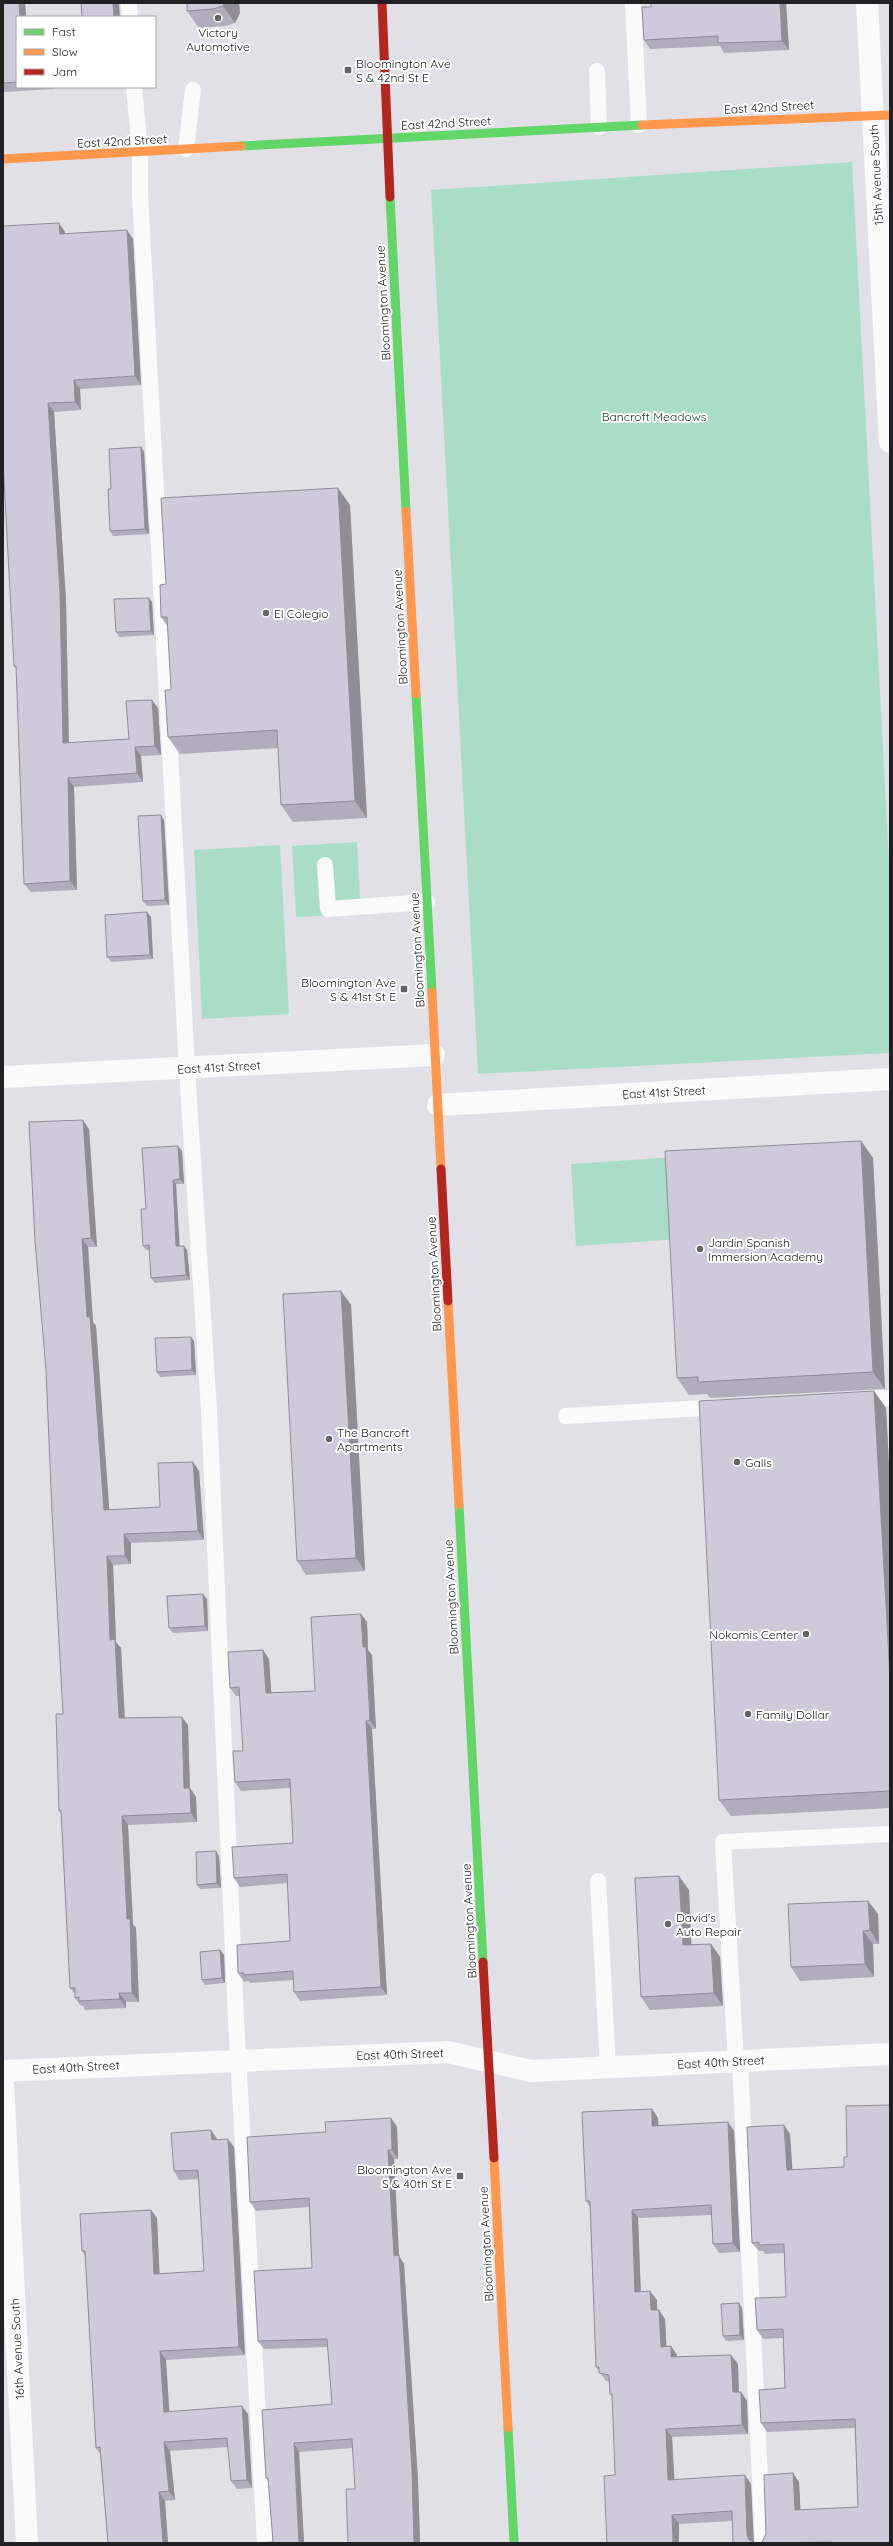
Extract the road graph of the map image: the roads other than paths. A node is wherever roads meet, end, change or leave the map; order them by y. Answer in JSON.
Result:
{"nodes":[{"id":1,"x":129,"y":3,"type":"edge"},
{"id":2,"x":382,"y":3,"type":"edge"},
{"id":3,"x":633,"y":3,"type":"edge"},
{"id":4,"x":867,"y":3,"type":"edge"},
{"id":5,"x":130,"y":16,"type":"edge"},
{"id":6,"x":597,"y":71,"type":"dead end"},
{"id":7,"x":134,"y":88,"type":"edge"},
{"id":8,"x":192,"y":90,"type":"dead end"},
{"id":9,"x":882,"y":115,"type":"edge"},
{"id":10,"x":640,"y":125,"type":"junction"},
{"id":11,"x":599,"y":127,"type":"junction"},
{"id":12,"x":388,"y":138,"type":"junction"},
{"id":13,"x":186,"y":150,"type":"junction"},
{"id":14,"x":140,"y":152,"type":"junction"},
{"id":15,"x":3,"y":160,"type":"edge"},
{"id":16,"x":890,"y":442,"type":"edge"},
{"id":17,"x":325,"y":865,"type":"dead end"},
{"id":18,"x":427,"y":902,"type":"junction"},
{"id":19,"x":434,"y":1055,"type":"junction"},
{"id":20,"x":187,"y":1069,"type":"junction"},
{"id":21,"x":3,"y":1077,"type":"edge"},
{"id":22,"x":890,"y":1079,"type":"edge"},
{"id":23,"x":438,"y":1105,"type":"junction"},
{"id":24,"x":890,"y":1398,"type":"edge"},
{"id":25,"x":843,"y":1400,"type":"edge"},
{"id":26,"x":733,"y":1406,"type":"edge"},
{"id":27,"x":566,"y":1416,"type":"dead end"},
{"id":28,"x":890,"y":1834,"type":"edge"},
{"id":29,"x":598,"y":1881,"type":"dead end"},
{"id":30,"x":890,"y":2054,"type":"edge"},
{"id":31,"x":238,"y":2059,"type":"junction"},
{"id":32,"x":488,"y":2061,"type":"junction"},
{"id":33,"x":738,"y":2061,"type":"junction"},
{"id":34,"x":608,"y":2068,"type":"junction"},
{"id":35,"x":3,"y":2070,"type":"edge"},
{"id":36,"x":3,"y":2083,"type":"edge"},
{"id":37,"x":27,"y":2543,"type":"edge"},
{"id":38,"x":265,"y":2543,"type":"edge"},
{"id":39,"x":514,"y":2543,"type":"edge"},
{"id":40,"x":763,"y":2543,"type":"edge"}],
"edges":[{"from":1,"to":5,"type":"lane"},
{"from":2,"to":12,"type":"street","name":"Bloomington Avenue"},
{"from":3,"to":10,"type":"lane"},
{"from":4,"to":9,"type":"street","name":"15th Avenue South"},
{"from":6,"to":11,"type":"lane"},
{"from":7,"to":14,"type":"lane"},
{"from":8,"to":13,"type":"lane"},
{"from":9,"to":10,"type":"street","name":"East 42nd Street"},
{"from":9,"to":16,"type":"street","name":"15th Avenue South"},
{"from":10,"to":11,"type":"street","name":"East 42nd Street"},
{"from":11,"to":12,"type":"street","name":"East 42nd Street"},
{"from":12,"to":13,"type":"street","name":"East 42nd Street"},
{"from":12,"to":18,"type":"street","name":"Bloomington Avenue"},
{"from":13,"to":14,"type":"street","name":"East 42nd Street"},
{"from":14,"to":15,"type":"street","name":"East 42nd Street"},
{"from":14,"to":20,"type":"lane"},
{"from":17,"to":18,"type":"lane"},
{"from":18,"to":19,"type":"street","name":"Bloomington Avenue"},
{"from":19,"to":20,"type":"street","name":"East 41st Street"},
{"from":19,"to":23,"type":"street","name":"Bloomington Avenue"},
{"from":20,"to":21,"type":"street","name":"East 41st Street"},
{"from":20,"to":31,"type":"lane"},
{"from":22,"to":23,"type":"street","name":"East 41st Street"},
{"from":23,"to":32,"type":"street","name":"Bloomington Avenue"},
{"from":24,"to":25,"type":"lane"},
{"from":26,"to":27,"type":"lane"},
{"from":28,"to":33,"type":"lane"},
{"from":29,"to":34,"type":"lane"},
{"from":30,"to":33,"type":"street","name":"East 40th Street"},
{"from":31,"to":32,"type":"street","name":"East 40th Street"},
{"from":31,"to":35,"type":"street","name":"East 40th Street"},
{"from":31,"to":38,"type":"lane"},
{"from":32,"to":34,"type":"street","name":"East 40th Street"},
{"from":32,"to":39,"type":"street","name":"Bloomington Avenue"},
{"from":33,"to":34,"type":"street","name":"East 40th Street"},
{"from":33,"to":40,"type":"lane"},
{"from":36,"to":37,"type":"street","name":"16th Avenue South"}]}
